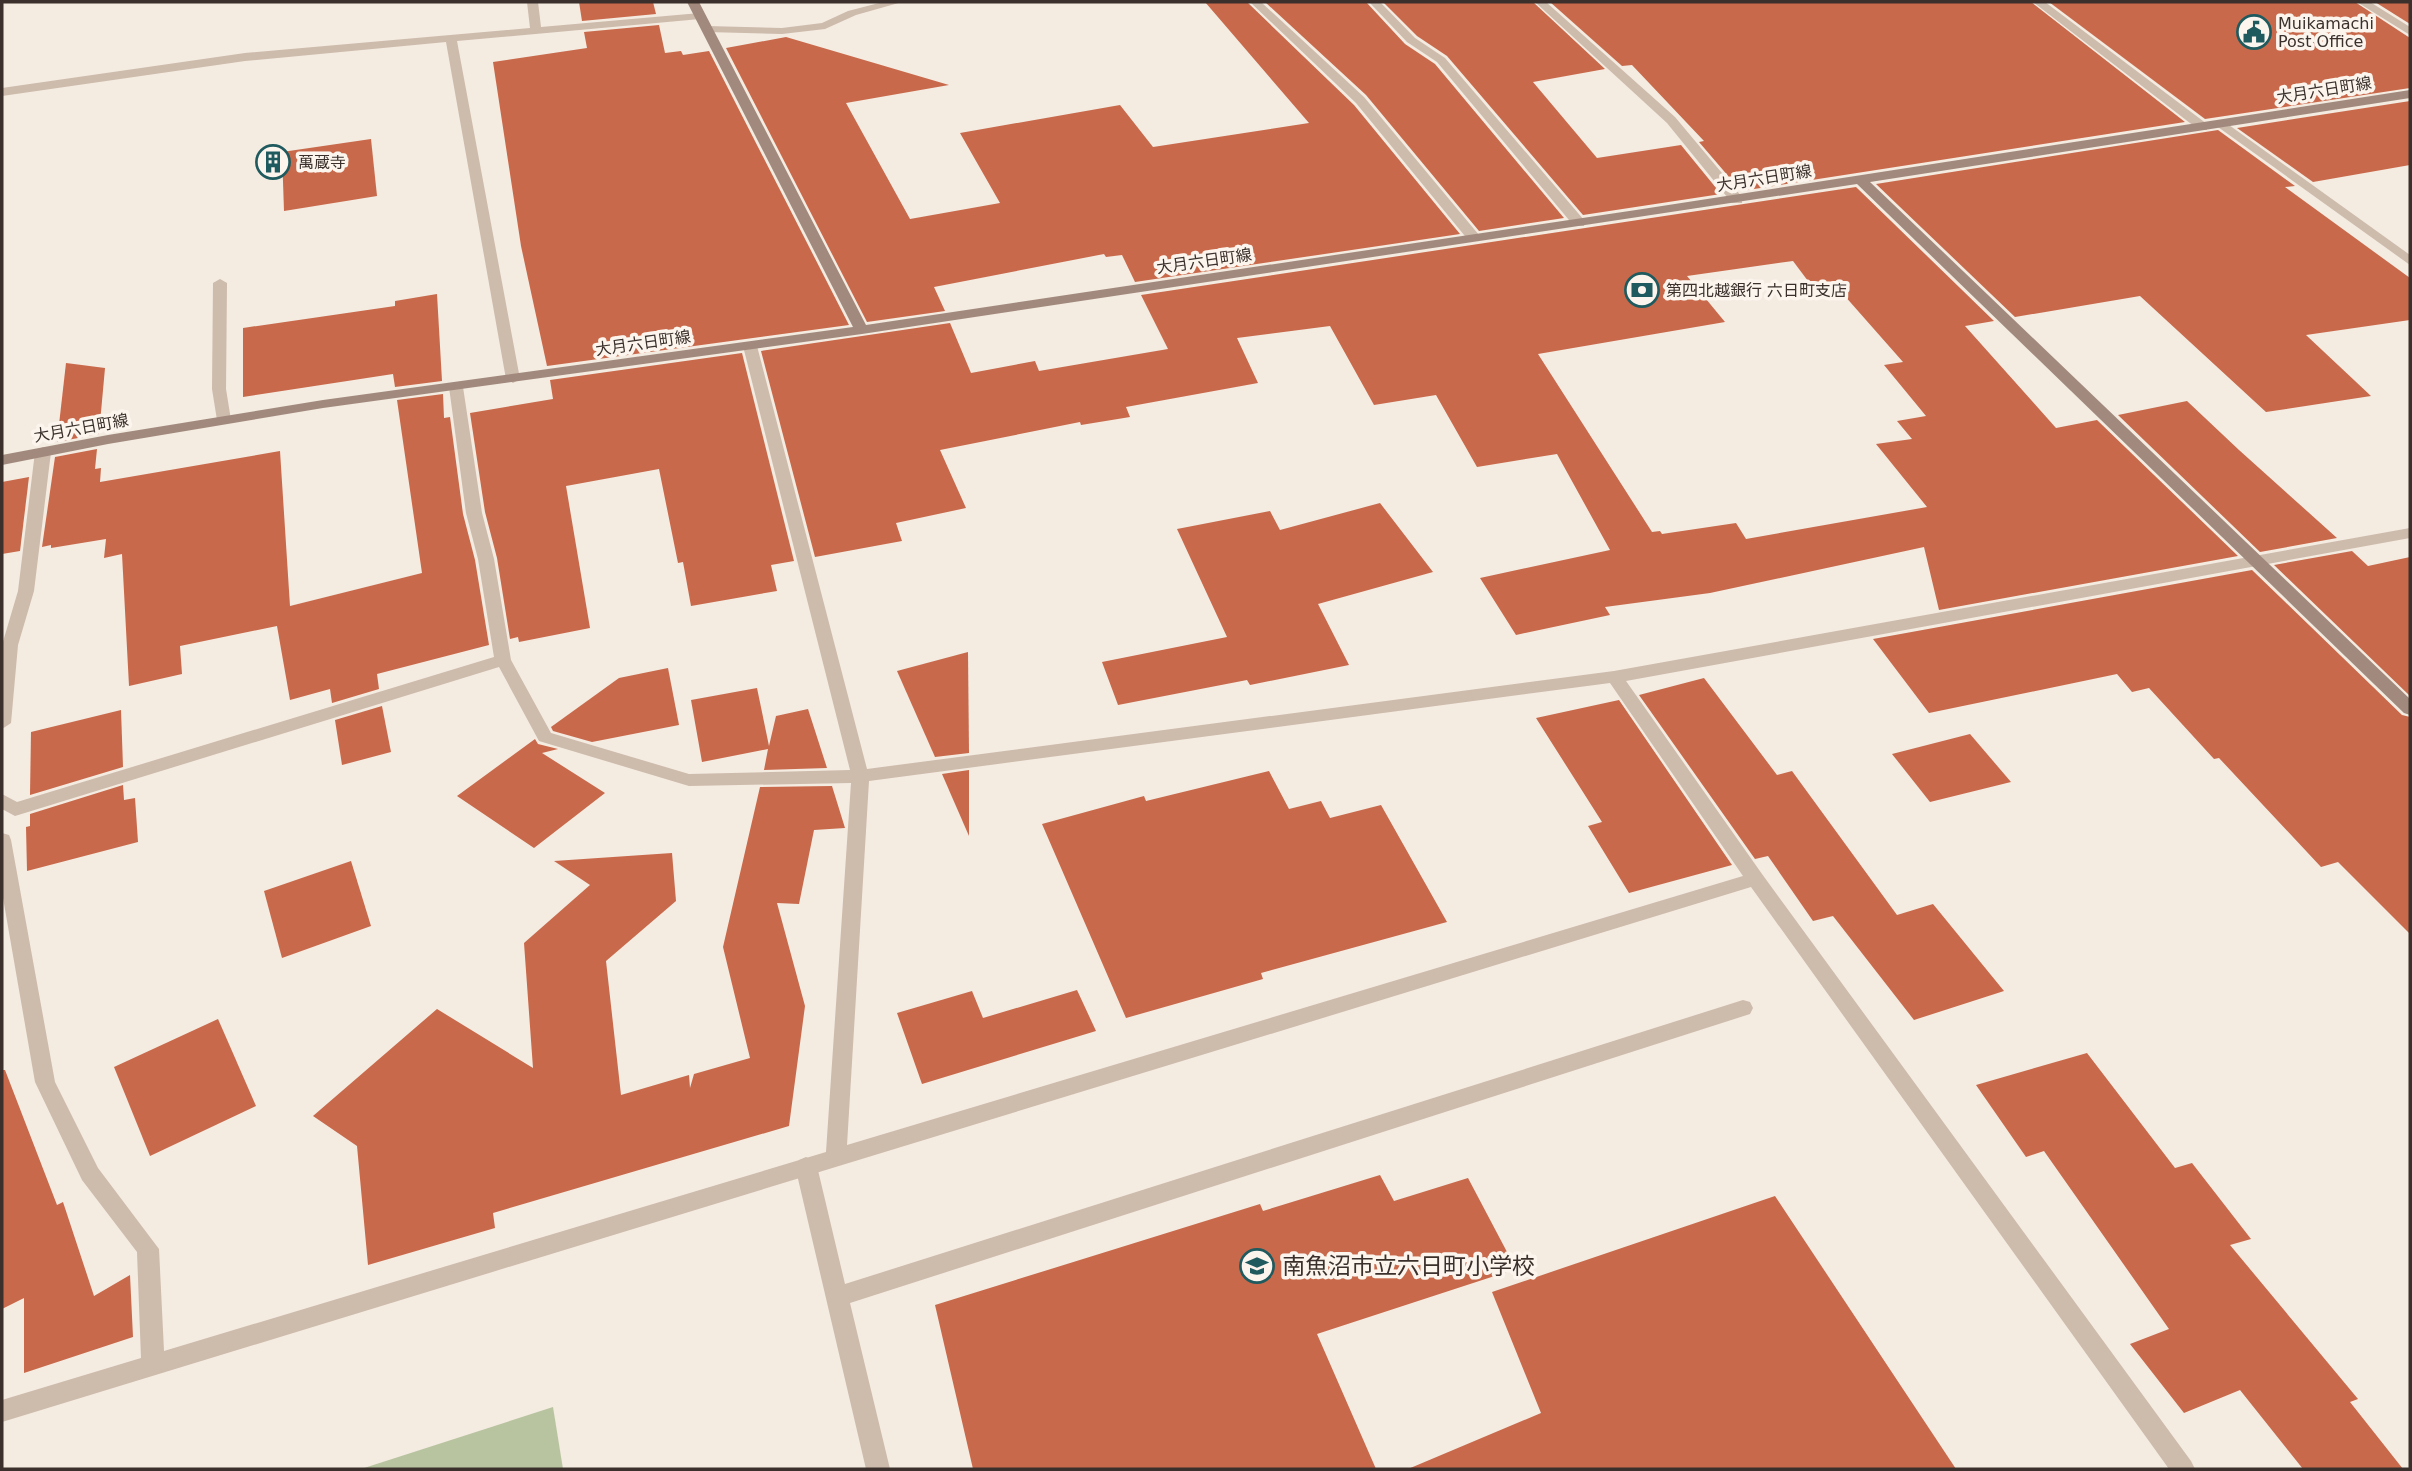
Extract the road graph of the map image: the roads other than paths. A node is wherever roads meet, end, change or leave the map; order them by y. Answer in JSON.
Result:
{"nodes":[{"id":1,"x":531,"y":2,"type":"edge"},
{"id":2,"x":693,"y":2,"type":"edge"},
{"id":3,"x":896,"y":2,"type":"edge"},
{"id":4,"x":1255,"y":2,"type":"edge"},
{"id":5,"x":1374,"y":2,"type":"edge"},
{"id":6,"x":1540,"y":2,"type":"edge"},
{"id":7,"x":2038,"y":2,"type":"edge"},
{"id":8,"x":2363,"y":2,"type":"edge"},
{"id":9,"x":700,"y":16,"type":"junction"},
{"id":10,"x":708,"y":29,"type":"junction"},
{"id":11,"x":536,"y":32,"type":"junction"},
{"id":12,"x":2410,"y":32,"type":"edge"},
{"id":13,"x":451,"y":40,"type":"junction"},
{"id":14,"x":2,"y":92,"type":"edge"},
{"id":15,"x":2410,"y":94,"type":"edge"},
{"id":16,"x":2222,"y":124,"type":"junction"},
{"id":17,"x":2203,"y":127,"type":"junction"},
{"id":18,"x":1861,"y":181,"type":"junction"},
{"id":19,"x":1737,"y":200,"type":"junction"},
{"id":20,"x":1579,"y":223,"type":"junction"},
{"id":21,"x":1474,"y":239,"type":"junction"},
{"id":22,"x":2410,"y":261,"type":"edge"},
{"id":23,"x":220,"y":283,"type":"dead end"},
{"id":24,"x":862,"y":330,"type":"junction"},
{"id":25,"x":750,"y":346,"type":"junction"},
{"id":26,"x":513,"y":379,"type":"junction"},
{"id":27,"x":456,"y":387,"type":"junction"},
{"id":28,"x":224,"y":420,"type":"junction"},
{"id":29,"x":43,"y":452,"type":"junction"},
{"id":30,"x":2,"y":460,"type":"edge"},
{"id":31,"x":2410,"y":533,"type":"edge"},
{"id":32,"x":2254,"y":560,"type":"junction"},
{"id":33,"x":503,"y":660,"type":"junction"},
{"id":34,"x":1614,"y":677,"type":"junction"},
{"id":35,"x":2410,"y":709,"type":"edge"},
{"id":36,"x":2,"y":723,"type":"edge"},
{"id":37,"x":860,"y":776,"type":"junction"},
{"id":38,"x":2,"y":801,"type":"edge"},
{"id":39,"x":2,"y":840,"type":"edge"},
{"id":40,"x":1755,"y":879,"type":"junction"},
{"id":41,"x":1744,"y":1008,"type":"dead end"},
{"id":42,"x":836,"y":1157,"type":"junction"},
{"id":43,"x":806,"y":1166,"type":"junction"},
{"id":44,"x":837,"y":1297,"type":"junction"},
{"id":45,"x":153,"y":1365,"type":"junction"},
{"id":46,"x":2,"y":1411,"type":"edge"},
{"id":47,"x":878,"y":1469,"type":"edge"},
{"id":48,"x":2183,"y":1469,"type":"edge"}],
"edges":[{"from":1,"to":11,"type":"street"},
{"from":2,"to":9,"type":"main road"},
{"from":3,"to":10,"type":"street"},
{"from":4,"to":21,"type":"street"},
{"from":5,"to":20,"type":"street"},
{"from":6,"to":19,"type":"street"},
{"from":7,"to":17,"type":"street"},
{"from":8,"to":12,"type":"street"},
{"from":9,"to":10,"type":"main road"},
{"from":9,"to":11,"type":"street"},
{"from":10,"to":24,"type":"main road"},
{"from":11,"to":13,"type":"street"},
{"from":13,"to":14,"type":"street"},
{"from":13,"to":26,"type":"street"},
{"from":15,"to":16,"type":"main road","name":"大月六日町線"},
{"from":16,"to":17,"type":"main road","name":"大月六日町線"},
{"from":16,"to":22,"type":"street"},
{"from":17,"to":18,"type":"main road","name":"大月六日町線"},
{"from":18,"to":19,"type":"main road","name":"大月六日町線"},
{"from":18,"to":32,"type":"main road"},
{"from":19,"to":20,"type":"main road","name":"大月六日町線"},
{"from":20,"to":21,"type":"main road","name":"大月六日町線"},
{"from":21,"to":24,"type":"main road","name":"大月六日町線"},
{"from":23,"to":28,"type":"street"},
{"from":24,"to":25,"type":"main road","name":"大月六日町線"},
{"from":25,"to":26,"type":"main road","name":"大月六日町線"},
{"from":25,"to":37,"type":"street"},
{"from":26,"to":27,"type":"main road","name":"大月六日町線"},
{"from":27,"to":28,"type":"main road","name":"大月六日町線"},
{"from":27,"to":33,"type":"street"},
{"from":28,"to":29,"type":"main road","name":"大月六日町線"},
{"from":29,"to":30,"type":"main road","name":"大月六日町線"},
{"from":29,"to":36,"type":"street"},
{"from":31,"to":32,"type":"street"},
{"from":32,"to":34,"type":"street"},
{"from":32,"to":35,"type":"main road"},
{"from":33,"to":37,"type":"street"},
{"from":33,"to":38,"type":"street"},
{"from":34,"to":37,"type":"street"},
{"from":34,"to":40,"type":"street"},
{"from":37,"to":42,"type":"street"},
{"from":39,"to":45,"type":"street"},
{"from":40,"to":42,"type":"street"},
{"from":40,"to":48,"type":"street"},
{"from":41,"to":44,"type":"street"},
{"from":42,"to":43,"type":"street"},
{"from":43,"to":44,"type":"street"},
{"from":43,"to":45,"type":"street"},
{"from":44,"to":47,"type":"street"},
{"from":45,"to":46,"type":"street"}]}
